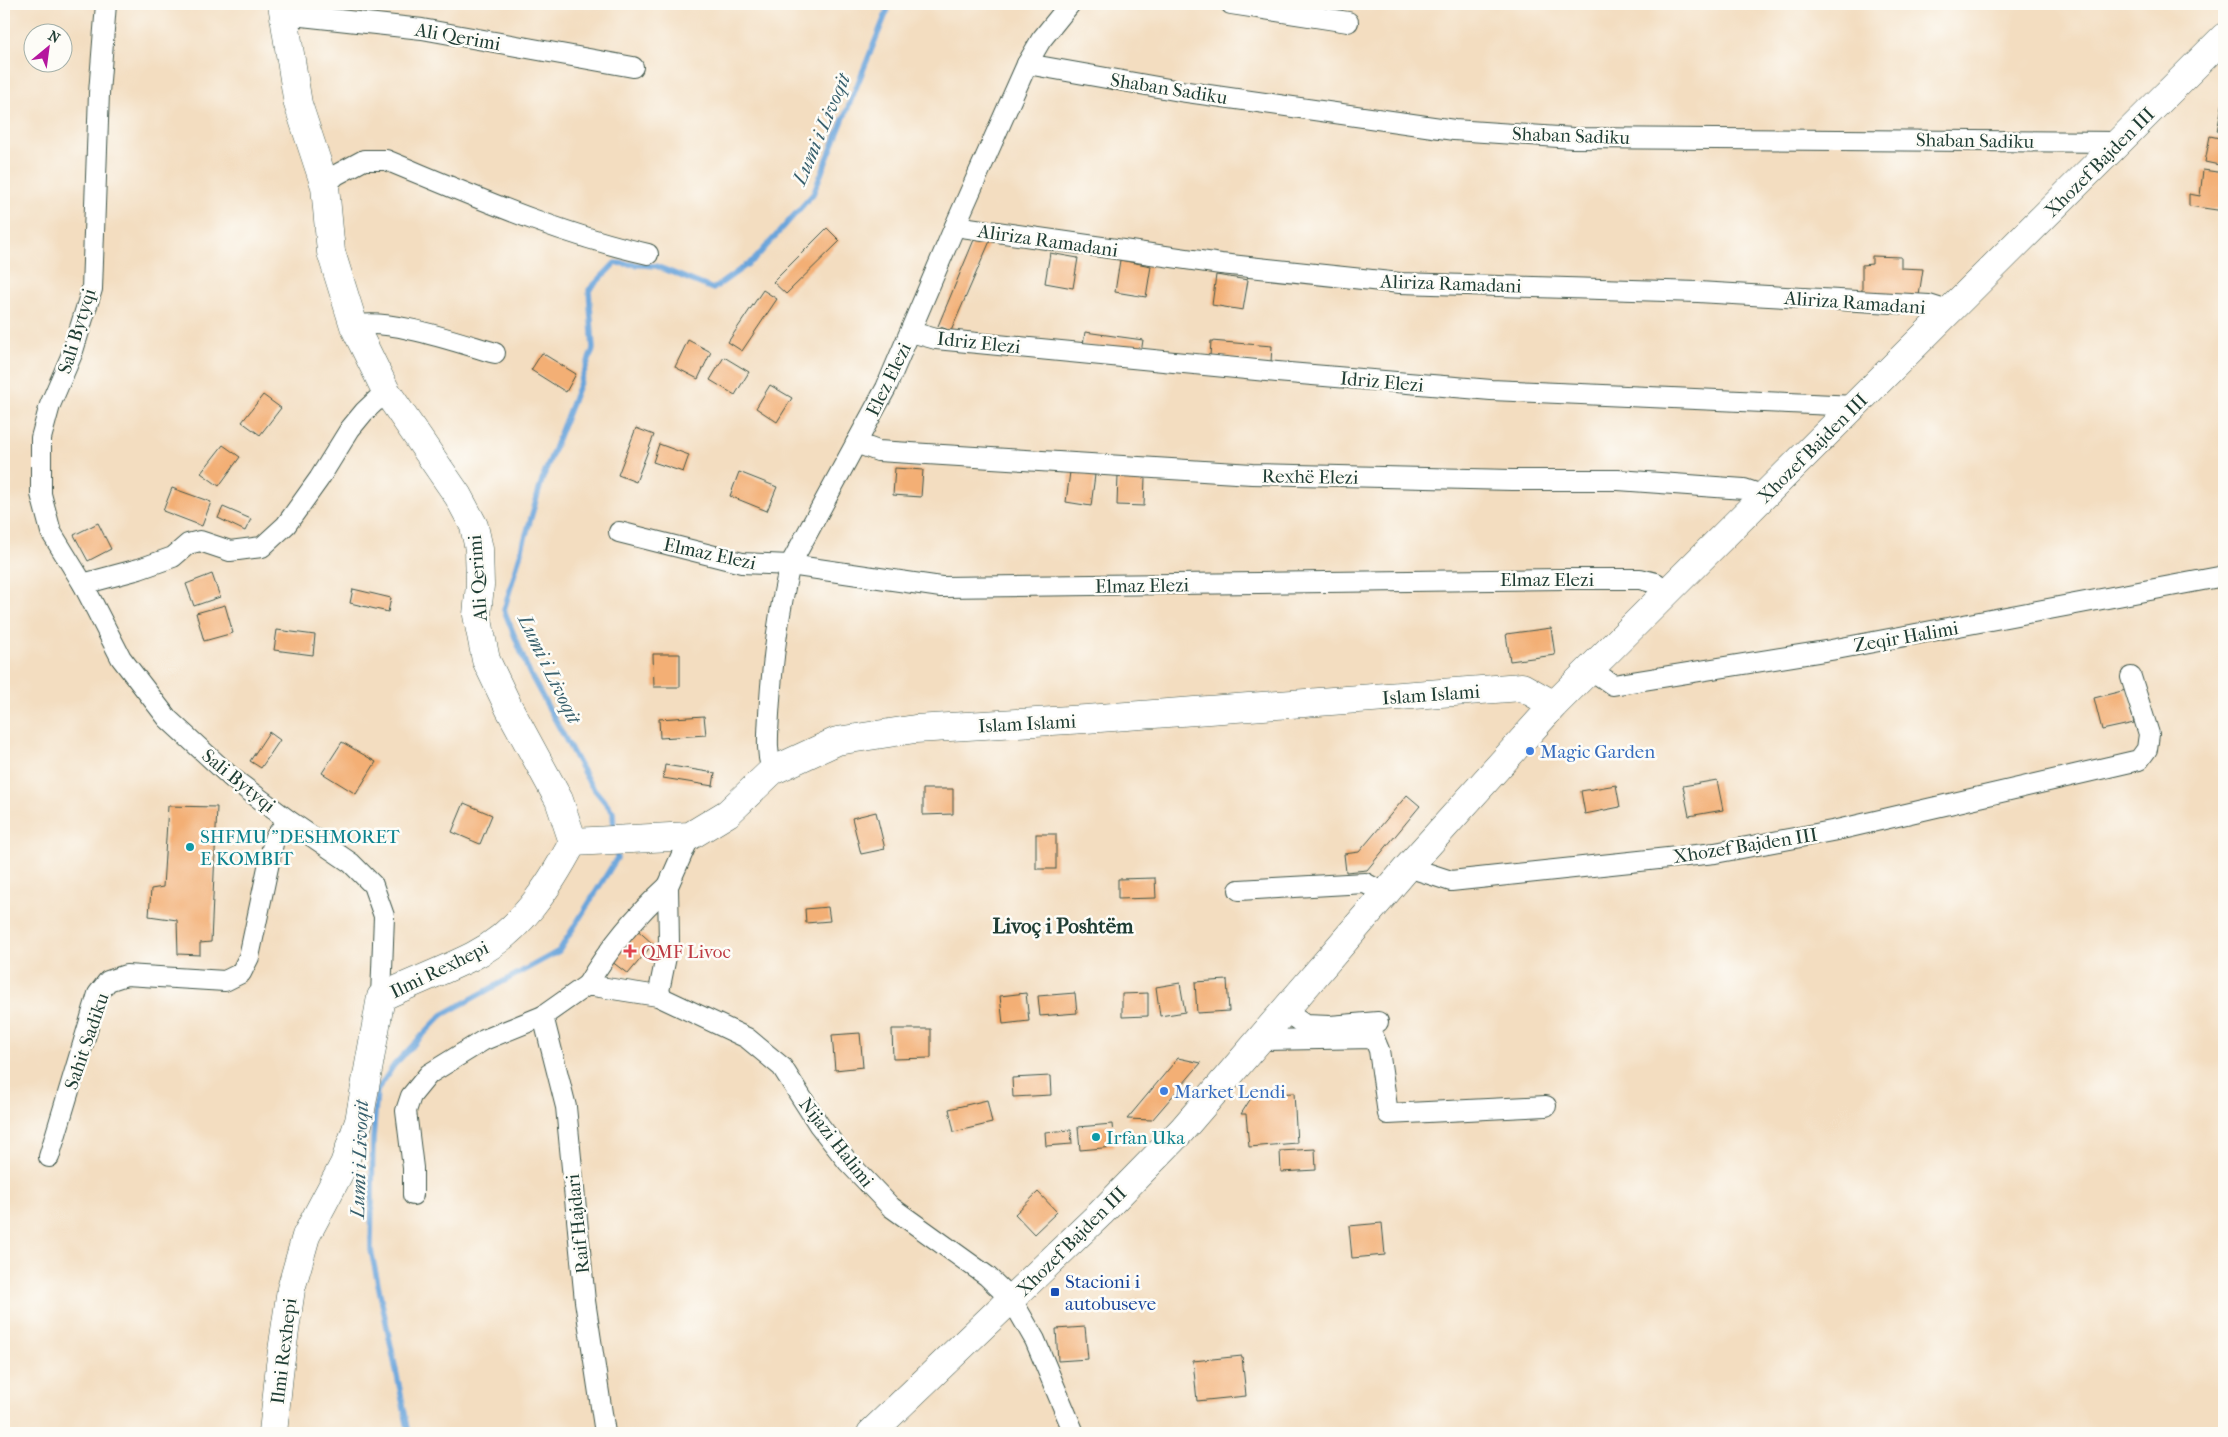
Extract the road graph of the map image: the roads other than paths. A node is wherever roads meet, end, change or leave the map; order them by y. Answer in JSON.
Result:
{"nodes":[{"id":1,"x":106,"y":4,"type":"edge"},
{"id":2,"x":1070,"y":4,"type":"edge"},
{"id":3,"x":1231,"y":4,"type":"edge"},
{"id":4,"x":282,"y":9,"type":"edge"},
{"id":5,"x":1348,"y":22,"type":"dead end"},
{"id":6,"x":2224,"y":37,"type":"edge"},
{"id":7,"x":1028,"y":64,"type":"junction"},
{"id":8,"x":633,"y":67,"type":"dead end"},
{"id":9,"x":2119,"y":142,"type":"junction"},
{"id":10,"x":325,"y":186,"type":"junction"},
{"id":11,"x":955,"y":226,"type":"junction"},
{"id":12,"x":648,"y":254,"type":"dead end"},
{"id":13,"x":1948,"y":311,"type":"junction"},
{"id":14,"x":354,"y":326,"type":"junction"},
{"id":15,"x":911,"y":332,"type":"junction"},
{"id":16,"x":495,"y":352,"type":"dead end"},
{"id":17,"x":386,"y":392,"type":"junction"},
{"id":18,"x":1856,"y":406,"type":"junction"},
{"id":19,"x":856,"y":443,"type":"junction"},
{"id":20,"x":1765,"y":496,"type":"junction"},
{"id":21,"x":619,"y":532,"type":"dead end"},
{"id":22,"x":790,"y":565,"type":"junction"},
{"id":23,"x":2224,"y":576,"type":"edge"},
{"id":24,"x":83,"y":584,"type":"junction"},
{"id":25,"x":1667,"y":591,"type":"junction"},
{"id":26,"x":1590,"y":669,"type":"junction"},
{"id":27,"x":2131,"y":677,"type":"dead end"},
{"id":28,"x":1554,"y":705,"type":"junction"},
{"id":29,"x":772,"y":771,"type":"junction"},
{"id":30,"x":288,"y":820,"type":"junction"},
{"id":31,"x":690,"y":836,"type":"junction"},
{"id":32,"x":581,"y":842,"type":"junction"},
{"id":33,"x":1408,"y":867,"type":"junction"},
{"id":34,"x":668,"y":886,"type":"junction"},
{"id":35,"x":1239,"y":890,"type":"dead end"},
{"id":36,"x":1385,"y":894,"type":"junction"},
{"id":37,"x":587,"y":985,"type":"junction"},
{"id":38,"x":658,"y":996,"type":"junction"},
{"id":39,"x":381,"y":997,"type":"junction"},
{"id":40,"x":1285,"y":1011,"type":"junction"},
{"id":41,"x":543,"y":1016,"type":"junction"},
{"id":42,"x":1378,"y":1022,"type":"dead end"},
{"id":43,"x":1261,"y":1040,"type":"junction"},
{"id":44,"x":1546,"y":1106,"type":"dead end"},
{"id":45,"x":49,"y":1157,"type":"dead end"},
{"id":46,"x":413,"y":1195,"type":"dead end"},
{"id":47,"x":1012,"y":1300,"type":"junction"},
{"id":48,"x":273,"y":1433,"type":"edge"},
{"id":49,"x":605,"y":1433,"type":"edge"},
{"id":50,"x":871,"y":1433,"type":"edge"},
{"id":51,"x":1074,"y":1433,"type":"edge"}],
"edges":[{"from":1,"to":24,"type":"street","name":"Sali Bytyqi"},
{"from":2,"to":7,"type":"street","name":"Elez Elezi"},
{"from":3,"to":5,"type":"street"},
{"from":4,"to":8,"type":"street","name":"Ali Qerimi"},
{"from":4,"to":10,"type":"street","name":"Ali Qerimi"},
{"from":6,"to":9,"type":"street","name":"Xhozef Bajden III"},
{"from":7,"to":9,"type":"street","name":"Shaban Sadiku"},
{"from":7,"to":11,"type":"street","name":"Elez Elezi"},
{"from":9,"to":13,"type":"street","name":"Xhozef Bajden III"},
{"from":10,"to":12,"type":"street"},
{"from":10,"to":14,"type":"street","name":"Ali Qerimi"},
{"from":11,"to":13,"type":"street","name":"Aliriza Ramadani"},
{"from":11,"to":15,"type":"street","name":"Elez Elezi"},
{"from":13,"to":18,"type":"street","name":"Xhozef Bajden III"},
{"from":14,"to":16,"type":"street"},
{"from":14,"to":17,"type":"street","name":"Ali Qerimi"},
{"from":15,"to":18,"type":"street","name":"Idriz Elezi"},
{"from":15,"to":19,"type":"street","name":"Elez Elezi"},
{"from":17,"to":24,"type":"street"},
{"from":17,"to":32,"type":"street","name":"Ali Qerimi"},
{"from":18,"to":20,"type":"street","name":"Xhozef Bajden III"},
{"from":19,"to":20,"type":"street","name":"Rexhë Elezi"},
{"from":19,"to":22,"type":"street","name":"Elez Elezi"},
{"from":20,"to":25,"type":"street","name":"Xhozef Bajden III"},
{"from":21,"to":22,"type":"street","name":"Elmaz Elezi"},
{"from":22,"to":25,"type":"street","name":"Elmaz Elezi"},
{"from":22,"to":29,"type":"street","name":"Elez Elezi"},
{"from":23,"to":26,"type":"street","name":"Zeqir Halimi"},
{"from":24,"to":30,"type":"street","name":"Sali Bytyqi"},
{"from":25,"to":26,"type":"street","name":"Xhozef Bajden III"},
{"from":26,"to":28,"type":"street","name":"Xhozef Bajden III"},
{"from":27,"to":33,"type":"street","name":"Xhozef Bajden III"},
{"from":28,"to":29,"type":"street","name":"Islam Islami"},
{"from":28,"to":33,"type":"street","name":"Xhozef Bajden III"},
{"from":29,"to":31,"type":"street","name":"Islam Islami"},
{"from":30,"to":39,"type":"street","name":"Sali Bytyqi"},
{"from":30,"to":45,"type":"street","name":"Sahit Sadiku"},
{"from":31,"to":32,"type":"street"},
{"from":31,"to":34,"type":"street"},
{"from":32,"to":39,"type":"street","name":"Ilmi Rexhepi"},
{"from":33,"to":36,"type":"street","name":"Xhozef Bajden III"},
{"from":34,"to":37,"type":"street"},
{"from":34,"to":38,"type":"street"},
{"from":35,"to":36,"type":"street"},
{"from":36,"to":40,"type":"street","name":"Xhozef Bajden III"},
{"from":37,"to":38,"type":"street"},
{"from":37,"to":41,"type":"street"},
{"from":38,"to":47,"type":"street","name":"Nijazi Halimi"},
{"from":39,"to":48,"type":"street","name":"Ilmi Rexhepi"},
{"from":40,"to":42,"type":"street"},
{"from":40,"to":43,"type":"street","name":"Xhozef Bajden III"},
{"from":41,"to":46,"type":"street"},
{"from":41,"to":49,"type":"street","name":"Raif Hajdari"},
{"from":43,"to":44,"type":"street"},
{"from":43,"to":47,"type":"street","name":"Xhozef Bajden III"},
{"from":47,"to":50,"type":"street","name":"Xhozef Bajden III"},
{"from":47,"to":51,"type":"street","name":"Nijazi Halimi"}]}
